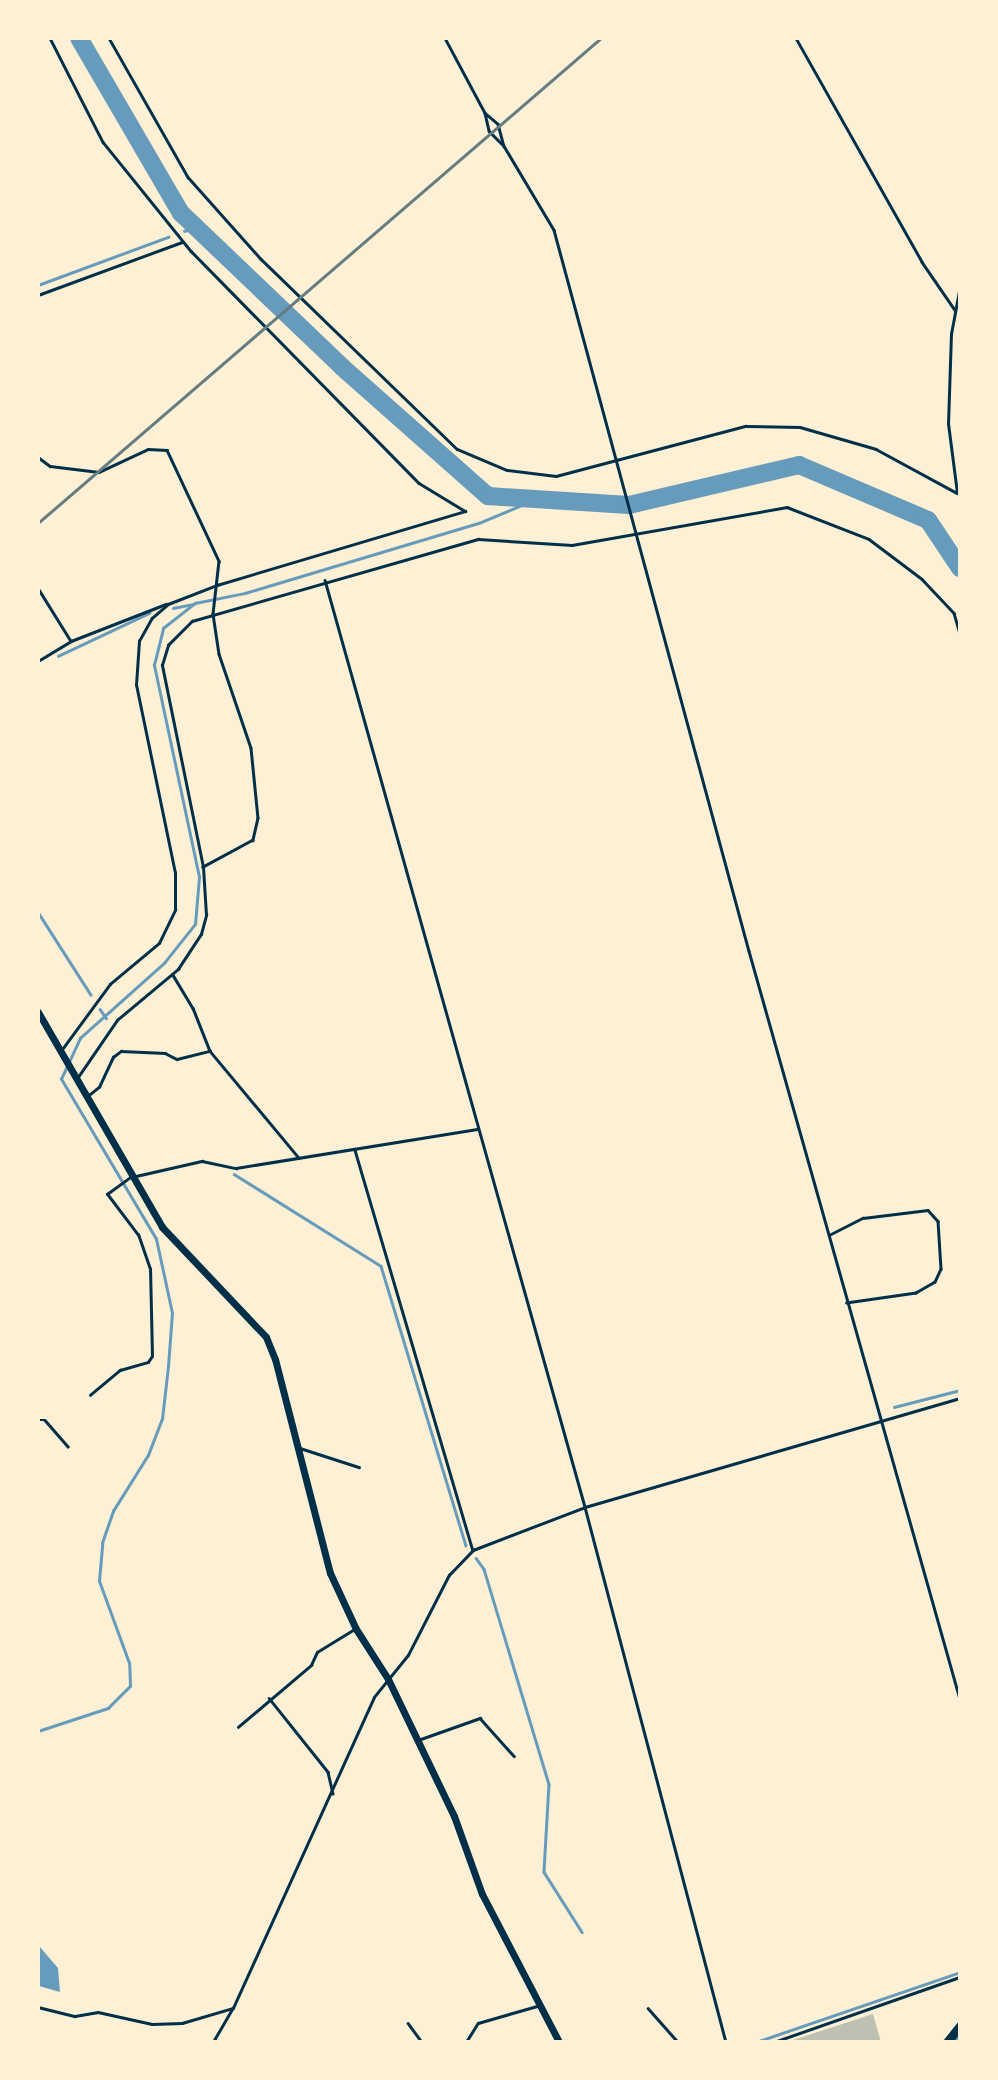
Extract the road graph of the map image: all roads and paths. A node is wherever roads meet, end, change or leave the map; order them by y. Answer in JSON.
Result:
{"nodes":[{"id":1,"x":50,"y":38,"type":"edge"},
{"id":2,"x":109,"y":38,"type":"edge"},
{"id":3,"x":445,"y":38,"type":"edge"},
{"id":4,"x":796,"y":38,"type":"edge"},
{"id":5,"x":485,"y":113,"type":"junction"},
{"id":6,"x":504,"y":146,"type":"junction"},
{"id":7,"x":183,"y":242,"type":"junction"},
{"id":8,"x":960,"y":286,"type":"edge"},
{"id":9,"x":38,"y":295,"type":"edge"},
{"id":10,"x":955,"y":310,"type":"junction"},
{"id":11,"x":38,"y":457,"type":"edge"},
{"id":12,"x":617,"y":459,"type":"junction"},
{"id":13,"x":636,"y":531,"type":"junction"},
{"id":14,"x":325,"y":580,"type":"junction"},
{"id":15,"x":217,"y":585,"type":"junction"},
{"id":16,"x":38,"y":587,"type":"edge"},
{"id":17,"x":168,"y":604,"type":"junction"},
{"id":18,"x":213,"y":614,"type":"junction"},
{"id":19,"x":960,"y":634,"type":"edge"},
{"id":20,"x":71,"y":641,"type":"junction"},
{"id":21,"x":38,"y":661,"type":"edge"},
{"id":22,"x":203,"y":866,"type":"junction"},
{"id":23,"x":173,"y":975,"type":"junction"},
{"id":24,"x":38,"y":1012,"type":"edge"},
{"id":25,"x":61,"y":1051,"type":"junction"},
{"id":26,"x":210,"y":1051,"type":"junction"},
{"id":27,"x":78,"y":1077,"type":"junction"},
{"id":28,"x":89,"y":1095,"type":"junction"},
{"id":29,"x":477,"y":1129,"type":"junction"},
{"id":30,"x":355,"y":1149,"type":"junction"},
{"id":31,"x":299,"y":1158,"type":"junction"},
{"id":32,"x":136,"y":1176,"type":"junction"},
{"id":33,"x":828,"y":1236,"type":"junction"},
{"id":34,"x":847,"y":1303,"type":"junction"},
{"id":35,"x":90,"y":1395,"type":"dead end"},
{"id":36,"x":960,"y":1398,"type":"edge"},
{"id":37,"x":880,"y":1419,"type":"junction"},
{"id":38,"x":38,"y":1420,"type":"edge"},
{"id":39,"x":68,"y":1446,"type":"dead end"},
{"id":40,"x":297,"y":1447,"type":"junction"},
{"id":41,"x":359,"y":1467,"type":"dead end"},
{"id":42,"x":585,"y":1507,"type":"junction"},
{"id":43,"x":472,"y":1550,"type":"junction"},
{"id":44,"x":356,"y":1629,"type":"junction"},
{"id":45,"x":388,"y":1679,"type":"junction"},
{"id":46,"x":269,"y":1697,"type":"junction"},
{"id":47,"x":960,"y":1699,"type":"edge"},
{"id":48,"x":238,"y":1727,"type":"dead end"},
{"id":49,"x":418,"y":1740,"type":"junction"},
{"id":50,"x":514,"y":1756,"type":"dead end"},
{"id":51,"x":333,"y":1793,"type":"junction"},
{"id":52,"x":960,"y":1977,"type":"edge"},
{"id":53,"x":540,"y":2004,"type":"junction"},
{"id":54,"x":38,"y":2007,"type":"edge"},
{"id":55,"x":233,"y":2008,"type":"junction"},
{"id":56,"x":648,"y":2008,"type":"dead end"},
{"id":57,"x":408,"y":2023,"type":"dead end"},
{"id":58,"x":960,"y":2026,"type":"edge"},
{"id":59,"x":213,"y":2042,"type":"edge"},
{"id":60,"x":422,"y":2042,"type":"edge"},
{"id":61,"x":466,"y":2042,"type":"edge"},
{"id":62,"x":559,"y":2042,"type":"edge"},
{"id":63,"x":678,"y":2042,"type":"edge"},
{"id":64,"x":726,"y":2042,"type":"edge"},
{"id":65,"x":774,"y":2042,"type":"edge"},
{"id":66,"x":947,"y":2042,"type":"edge"}],
"edges":[{"from":1,"to":7,"type":"lane"},
{"from":2,"to":12,"type":"lane"},
{"from":3,"to":5,"type":"lane"},
{"from":4,"to":10,"type":"lane"},
{"from":5,"to":6,"type":"lane"},
{"from":5,"to":6,"type":"lane"},
{"from":6,"to":12,"type":"lane"},
{"from":7,"to":9,"type":"lane"},
{"from":7,"to":15,"type":"lane"},
{"from":8,"to":10,"type":"lane"},
{"from":10,"to":12,"type":"lane"},
{"from":11,"to":15,"type":"lane"},
{"from":12,"to":13,"type":"lane"},
{"from":13,"to":14,"type":"lane"},
{"from":13,"to":19,"type":"lane"},
{"from":13,"to":33,"type":"lane"},
{"from":14,"to":18,"type":"lane"},
{"from":14,"to":29,"type":"lane"},
{"from":15,"to":17,"type":"lane"},
{"from":15,"to":18,"type":"lane"},
{"from":16,"to":20,"type":"lane"},
{"from":17,"to":20,"type":"lane"},
{"from":17,"to":25,"type":"lane"},
{"from":18,"to":22,"type":"lane"},
{"from":18,"to":22,"type":"lane"},
{"from":20,"to":21,"type":"lane"},
{"from":22,"to":23,"type":"lane"},
{"from":23,"to":26,"type":"lane"},
{"from":23,"to":27,"type":"lane"},
{"from":24,"to":25,"type":"street"},
{"from":25,"to":27,"type":"street"},
{"from":26,"to":28,"type":"lane"},
{"from":26,"to":31,"type":"lane"},
{"from":27,"to":28,"type":"street"},
{"from":28,"to":32,"type":"street"},
{"from":29,"to":30,"type":"lane"},
{"from":29,"to":42,"type":"lane"},
{"from":30,"to":31,"type":"lane"},
{"from":30,"to":43,"type":"lane"},
{"from":31,"to":32,"type":"lane"},
{"from":32,"to":35,"type":"lane"},
{"from":32,"to":40,"type":"street"},
{"from":33,"to":34,"type":"lane"},
{"from":33,"to":34,"type":"lane"},
{"from":34,"to":37,"type":"lane"},
{"from":36,"to":37,"type":"lane"},
{"from":37,"to":42,"type":"lane"},
{"from":37,"to":47,"type":"lane"},
{"from":38,"to":39,"type":"lane"},
{"from":40,"to":41,"type":"lane"},
{"from":40,"to":44,"type":"street"},
{"from":42,"to":43,"type":"lane"},
{"from":42,"to":64,"type":"lane"},
{"from":43,"to":45,"type":"lane"},
{"from":44,"to":45,"type":"street"},
{"from":44,"to":46,"type":"lane"},
{"from":45,"to":49,"type":"street"},
{"from":45,"to":51,"type":"lane"},
{"from":46,"to":48,"type":"lane"},
{"from":46,"to":51,"type":"lane"},
{"from":49,"to":50,"type":"lane"},
{"from":49,"to":53,"type":"street"},
{"from":51,"to":55,"type":"lane"},
{"from":52,"to":65,"type":"lane"},
{"from":53,"to":61,"type":"lane"},
{"from":53,"to":62,"type":"street"},
{"from":54,"to":55,"type":"lane"},
{"from":55,"to":59,"type":"lane"},
{"from":56,"to":63,"type":"lane"},
{"from":57,"to":60,"type":"lane"},
{"from":58,"to":66,"type":"main road"}]}
